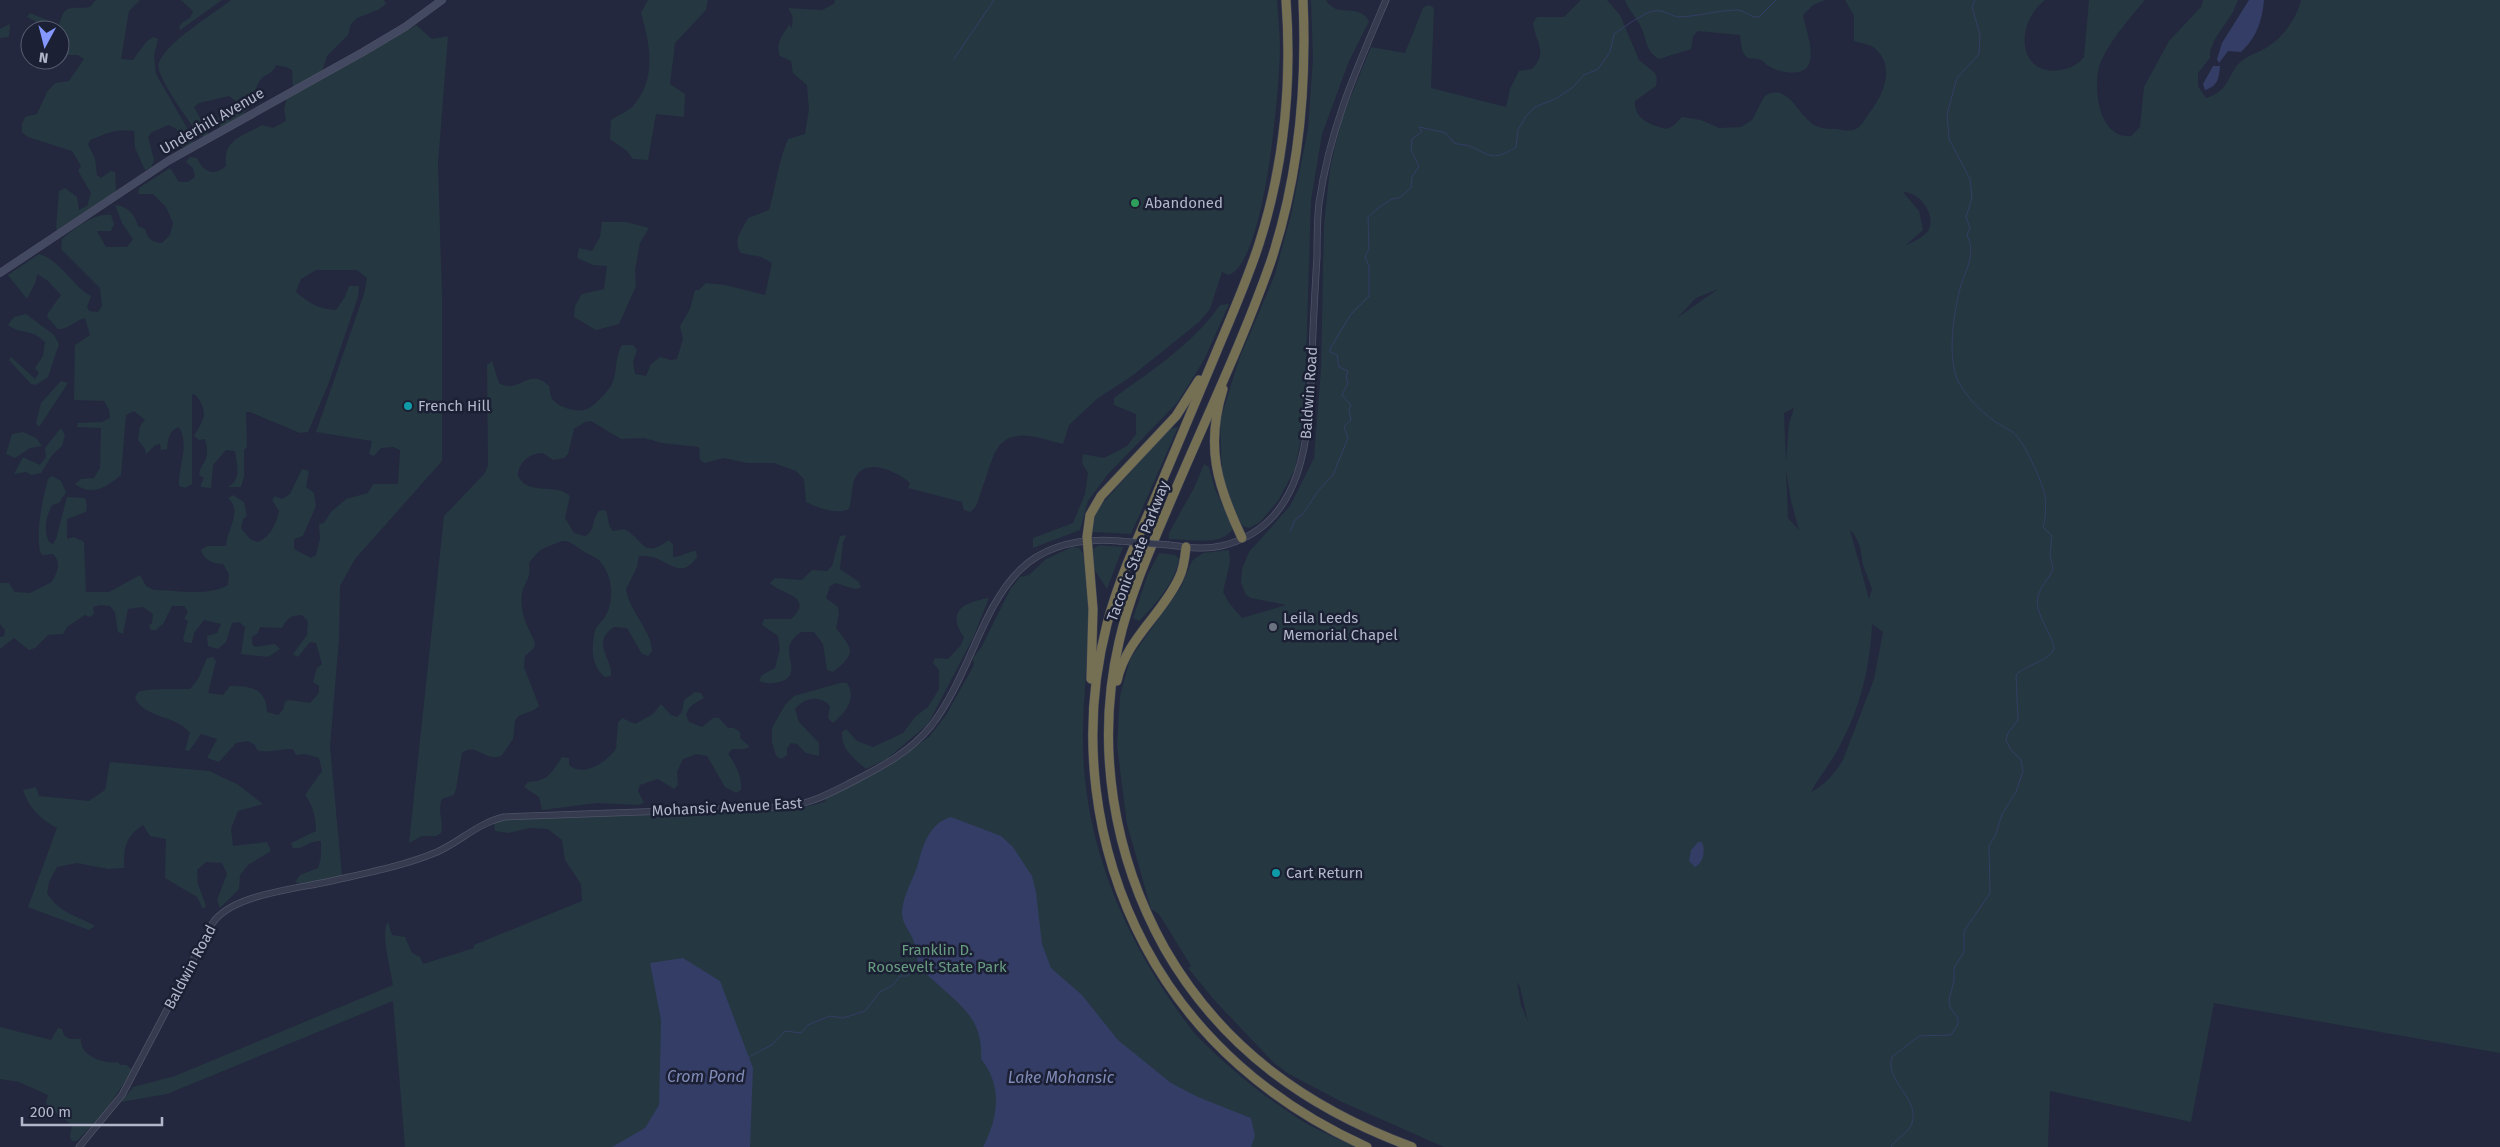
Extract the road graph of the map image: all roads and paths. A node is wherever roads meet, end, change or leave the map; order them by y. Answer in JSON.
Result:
{"nodes":[{"id":1,"x":442,"y":0,"type":"edge"},
{"id":2,"x":1286,"y":0,"type":"edge"},
{"id":3,"x":1303,"y":0,"type":"edge"},
{"id":4,"x":1386,"y":0,"type":"edge"},
{"id":5,"x":0,"y":273,"type":"edge"},
{"id":6,"x":1223,"y":336,"type":"junction"},
{"id":7,"x":1239,"y":339,"type":"junction"},
{"id":8,"x":1242,"y":538,"type":"junction"},
{"id":9,"x":1087,"y":540,"type":"junction"},
{"id":10,"x":1186,"y":547,"type":"junction"},
{"id":11,"x":1016,"y":572,"type":"joint"},
{"id":12,"x":1109,"y":726,"type":"junction"},
{"id":13,"x":1093,"y":759,"type":"junction"},
{"id":14,"x":476,"y":828,"type":"joint"},
{"id":15,"x":79,"y":1147,"type":"edge"},
{"id":16,"x":1367,"y":1147,"type":"edge"},
{"id":17,"x":1412,"y":1147,"type":"edge"}],
"edges":[{"from":1,"to":5,"type":"main road","name":"Underhill Avenue"},
{"from":2,"to":6,"type":"highway","name":"Taconic State Parkway"},
{"from":3,"to":7,"type":"highway","name":"Taconic State Parkway"},
{"from":4,"to":8,"type":"street","name":"Baldwin Road"},
{"from":6,"to":9,"type":"highway"},
{"from":6,"to":13,"type":"highway","name":"Taconic State Parkway"},
{"from":7,"to":8,"type":"highway"},
{"from":7,"to":12,"type":"highway","name":"Taconic State Parkway"},
{"from":8,"to":10,"type":"street","name":"Baldwin Road"},
{"from":9,"to":10,"type":"street","name":"Baldwin Road","bridge":true},
{"from":9,"to":11,"type":"street","name":"Baldwin Road"},
{"from":9,"to":13,"type":"highway"},
{"from":10,"to":12,"type":"highway"},
{"from":11,"to":14,"type":"street","name":"Mohansic Avenue East"},
{"from":12,"to":17,"type":"highway","name":"Taconic State Parkway"},
{"from":13,"to":16,"type":"highway","name":"Taconic State Parkway"},
{"from":14,"to":15,"type":"street","name":"Baldwin Road"}]}
